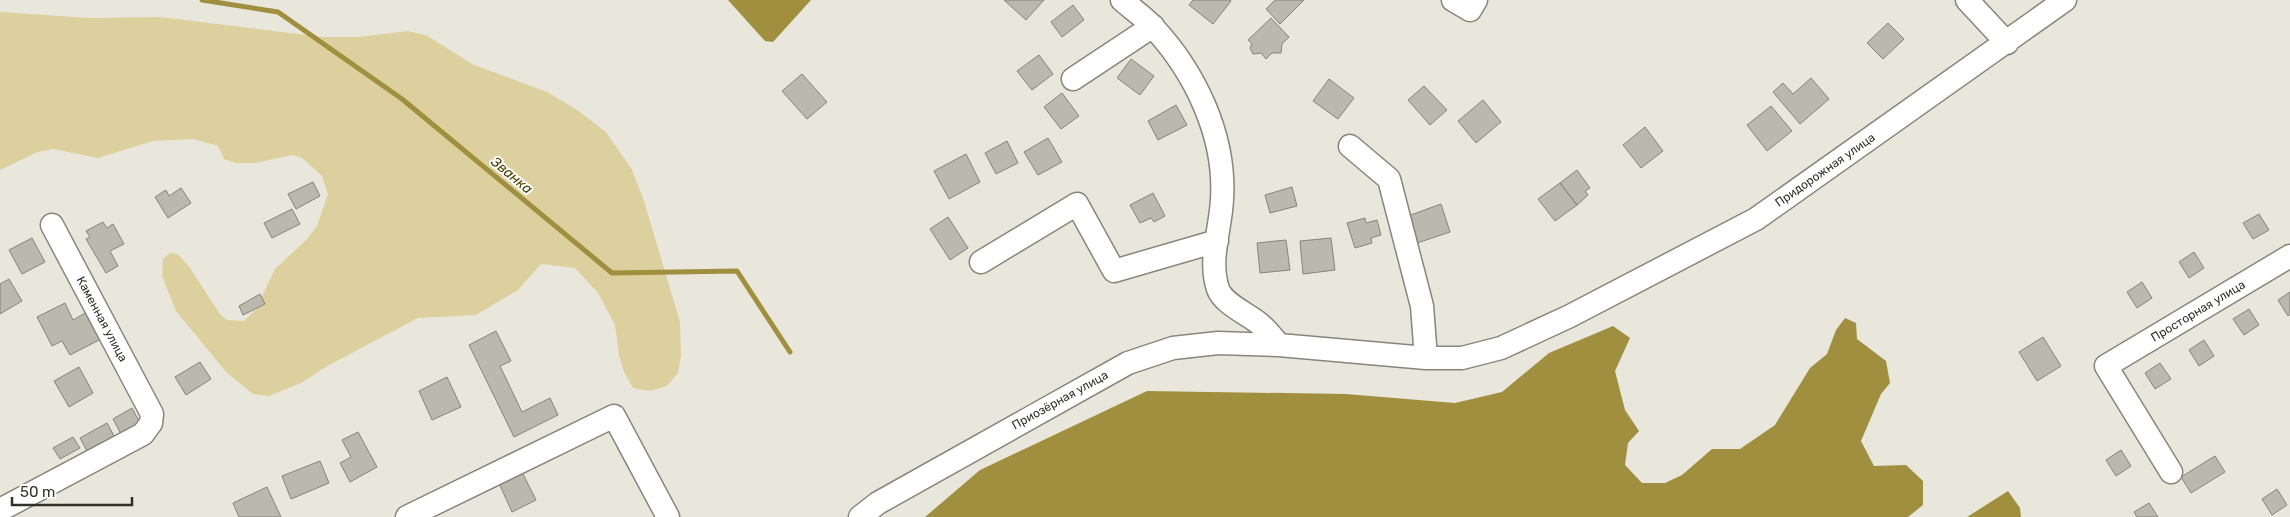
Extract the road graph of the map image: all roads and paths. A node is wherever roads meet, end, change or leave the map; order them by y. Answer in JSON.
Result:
{"nodes":[{"id":1,"x":1122,"y":0,"type":"edge"},
{"id":2,"x":1453,"y":0,"type":"edge"},
{"id":3,"x":1476,"y":0,"type":"edge"},
{"id":4,"x":1967,"y":0,"type":"edge"},
{"id":5,"x":2065,"y":0,"type":"edge"},
{"id":6,"x":1153,"y":26,"type":"junction"},
{"id":7,"x":2007,"y":43,"type":"junction"},
{"id":8,"x":1073,"y":79,"type":"dead end"},
{"id":9,"x":1350,"y":146,"type":"dead end"},
{"id":10,"x":52,"y":225,"type":"dead end"},
{"id":11,"x":1217,"y":241,"type":"junction"},
{"id":12,"x":2290,"y":256,"type":"edge"},
{"id":13,"x":981,"y":262,"type":"dead end"},
{"id":14,"x":1279,"y":345,"type":"junction"},
{"id":15,"x":1426,"y":358,"type":"junction"},
{"id":16,"x":2171,"y":472,"type":"dead end"},
{"id":17,"x":0,"y":510,"type":"edge"},
{"id":18,"x":407,"y":517,"type":"edge"},
{"id":19,"x":668,"y":517,"type":"edge"},
{"id":20,"x":860,"y":517,"type":"edge"}],
"edges":[{"from":1,"to":6,"type":"street"},
{"from":2,"to":3,"type":"street"},
{"from":4,"to":7,"type":"street"},
{"from":5,"to":7,"type":"street","name":"Придорожная улица"},
{"from":6,"to":8,"type":"street"},
{"from":6,"to":11,"type":"street"},
{"from":7,"to":15,"type":"street","name":"Придорожная улица"},
{"from":9,"to":15,"type":"street"},
{"from":10,"to":17,"type":"street","name":"Каменная улица"},
{"from":11,"to":13,"type":"street"},
{"from":11,"to":14,"type":"street"},
{"from":12,"to":16,"type":"street","name":"Просторная улица"},
{"from":14,"to":15,"type":"street","name":"Приозёрная улица"},
{"from":14,"to":20,"type":"street","name":"Приозёрная улица"},
{"from":18,"to":19,"type":"street"}]}
